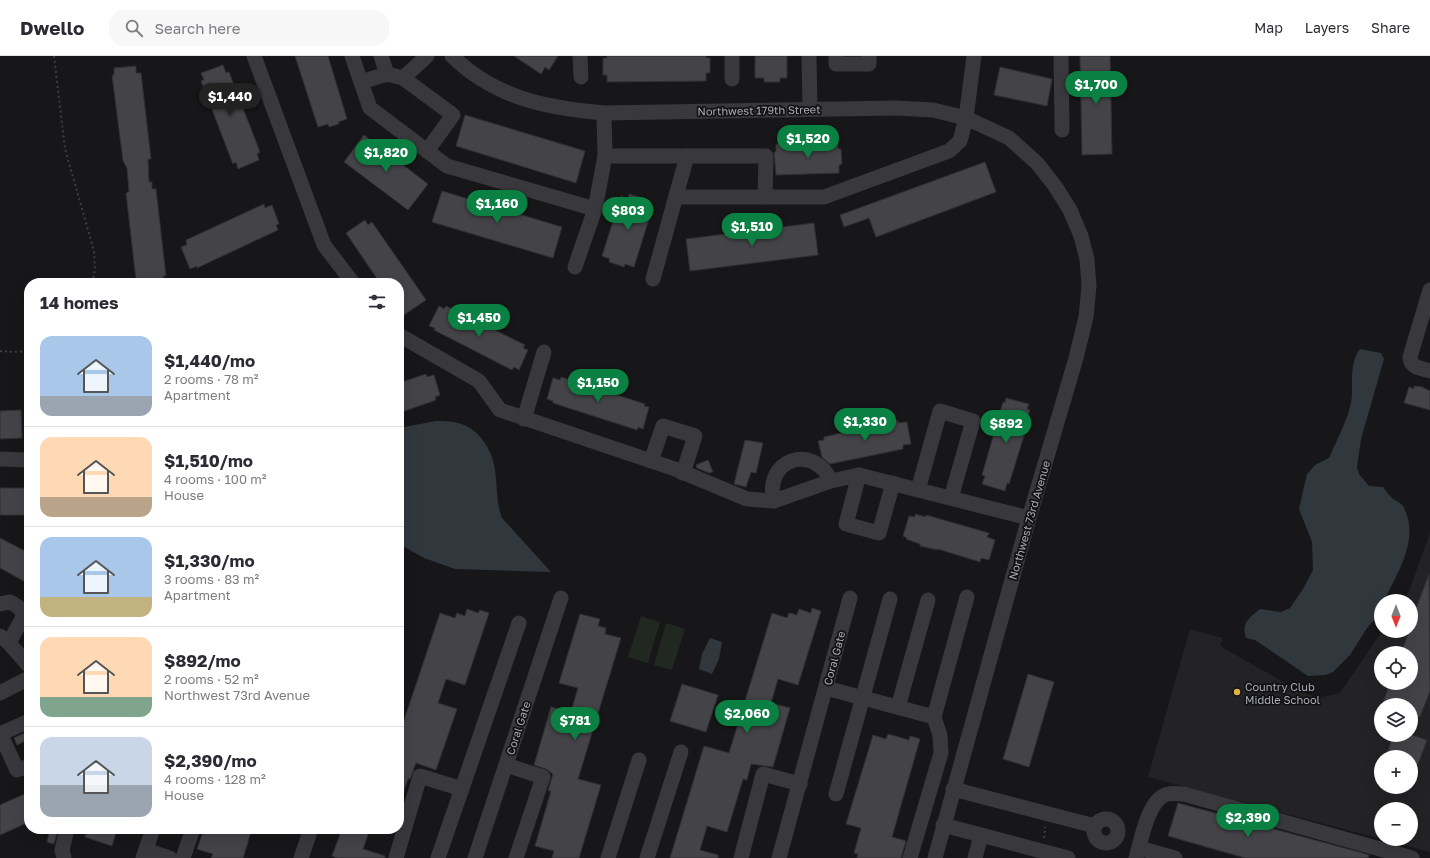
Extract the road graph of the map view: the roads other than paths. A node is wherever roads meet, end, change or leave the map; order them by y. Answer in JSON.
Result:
{"nodes":[{"id":1,"x":254,"y":56,"type":"edge"},
{"id":2,"x":352,"y":56,"type":"edge"},
{"id":3,"x":381,"y":56,"type":"edge"},
{"id":4,"x":427,"y":56,"type":"edge"},
{"id":5,"x":452,"y":56,"type":"edge"},
{"id":6,"x":580,"y":56,"type":"edge"},
{"id":7,"x":732,"y":56,"type":"edge"},
{"id":8,"x":809,"y":56,"type":"edge"},
{"id":9,"x":836,"y":56,"type":"edge"},
{"id":10,"x":869,"y":56,"type":"edge"},
{"id":11,"x":974,"y":56,"type":"edge"},
{"id":12,"x":1061,"y":56,"type":"edge"},
{"id":13,"x":387,"y":74,"type":"junction"},
{"id":14,"x":581,"y":77,"type":"dead end"},
{"id":15,"x":403,"y":78,"type":"junction"},
{"id":16,"x":732,"y":79,"type":"dead end"},
{"id":17,"x":361,"y":82,"type":"junction"},
{"id":18,"x":810,"y":109,"type":"junction"},
{"id":19,"x":604,"y":113,"type":"junction"},
{"id":20,"x":966,"y":118,"type":"junction"},
{"id":21,"x":1062,"y":130,"type":"dead end"},
{"id":22,"x":427,"y":151,"type":"junction"},
{"id":23,"x":605,"y":156,"type":"junction"},
{"id":24,"x":687,"y":156,"type":"junction"},
{"id":25,"x":1055,"y":186,"type":"joint"},
{"id":26,"x":676,"y":197,"type":"junction"},
{"id":27,"x":765,"y":197,"type":"junction"},
{"id":28,"x":595,"y":209,"type":"junction"},
{"id":29,"x":575,"y":267,"type":"dead end"},
{"id":30,"x":349,"y":278,"type":"edge"},
{"id":31,"x":653,"y":279,"type":"dead end"},
{"id":32,"x":1430,"y":290,"type":"edge"},
{"id":33,"x":404,"y":338,"type":"edge"},
{"id":34,"x":544,"y":352,"type":"dead end"},
{"id":35,"x":1430,"y":370,"type":"edge"},
{"id":36,"x":524,"y":419,"type":"junction"},
{"id":37,"x":0,"y":459,"type":"edge"},
{"id":38,"x":24,"y":460,"type":"edge"},
{"id":39,"x":651,"y":461,"type":"junction"},
{"id":40,"x":683,"y":473,"type":"junction"},
{"id":41,"x":859,"y":475,"type":"junction"},
{"id":42,"x":831,"y":481,"type":"junction"},
{"id":43,"x":893,"y":483,"type":"junction"},
{"id":44,"x":918,"y":490,"type":"junction"},
{"id":45,"x":951,"y":498,"type":"junction"},
{"id":46,"x":774,"y":501,"type":"junction"},
{"id":47,"x":1029,"y":518,"type":"junction"},
{"id":48,"x":967,"y":597,"type":"dead end"},
{"id":49,"x":561,"y":598,"type":"dead end"},
{"id":50,"x":850,"y":598,"type":"dead end"},
{"id":51,"x":890,"y":599,"type":"dead end"},
{"id":52,"x":928,"y":600,"type":"dead end"},
{"id":53,"x":0,"y":604,"type":"edge"},
{"id":54,"x":519,"y":623,"type":"dead end"},
{"id":55,"x":5,"y":640,"type":"edge"},
{"id":56,"x":24,"y":661,"type":"edge"},
{"id":57,"x":24,"y":681,"type":"edge"},
{"id":58,"x":826,"y":688,"type":"junction"},
{"id":59,"x":0,"y":693,"type":"edge"},
{"id":60,"x":863,"y":698,"type":"junction"},
{"id":61,"x":898,"y":707,"type":"junction"},
{"id":62,"x":934,"y":717,"type":"junction"},
{"id":63,"x":24,"y":723,"type":"edge"},
{"id":64,"x":0,"y":733,"type":"edge"},
{"id":65,"x":681,"y":752,"type":"dead end"},
{"id":66,"x":639,"y":760,"type":"dead end"},
{"id":67,"x":506,"y":765,"type":"junction"},
{"id":68,"x":24,"y":768,"type":"edge"},
{"id":69,"x":800,"y":784,"type":"junction"},
{"id":70,"x":462,"y":789,"type":"junction"},
{"id":71,"x":953,"y":789,"type":"junction"},
{"id":72,"x":836,"y":794,"type":"dead end"},
{"id":73,"x":944,"y":825,"type":"junction"},
{"id":74,"x":1095,"y":826,"type":"dead end"},
{"id":75,"x":404,"y":831,"type":"edge"},
{"id":76,"x":66,"y":834,"type":"edge"},
{"id":77,"x":151,"y":834,"type":"edge"},
{"id":78,"x":191,"y":834,"type":"edge"},
{"id":79,"x":308,"y":834,"type":"edge"},
{"id":80,"x":403,"y":834,"type":"edge"},
{"id":81,"x":981,"y":835,"type":"junction"},
{"id":82,"x":1046,"y":850,"type":"edge"},
{"id":83,"x":1137,"y":853,"type":"edge"},
{"id":84,"x":145,"y":854,"type":"edge"},
{"id":85,"x":64,"y":858,"type":"edge"},
{"id":86,"x":170,"y":858,"type":"edge"},
{"id":87,"x":183,"y":858,"type":"edge"},
{"id":88,"x":301,"y":858,"type":"edge"},
{"id":89,"x":396,"y":858,"type":"edge"},
{"id":90,"x":438,"y":858,"type":"edge"},
{"id":91,"x":475,"y":858,"type":"edge"},
{"id":92,"x":516,"y":858,"type":"edge"},
{"id":93,"x":608,"y":858,"type":"edge"},
{"id":94,"x":648,"y":858,"type":"edge"},
{"id":95,"x":741,"y":858,"type":"edge"},
{"id":96,"x":779,"y":858,"type":"edge"},
{"id":97,"x":910,"y":858,"type":"edge"},
{"id":98,"x":935,"y":858,"type":"edge"},
{"id":99,"x":975,"y":858,"type":"edge"},
{"id":100,"x":1068,"y":858,"type":"edge"},
{"id":101,"x":1175,"y":858,"type":"edge"},
{"id":102,"x":1412,"y":858,"type":"edge"}],
"edges":[{"from":1,"to":30,"type":"street"},
{"from":2,"to":17,"type":"street"},
{"from":3,"to":13,"type":"street"},
{"from":4,"to":15,"type":"street"},
{"from":5,"to":19,"type":"street","name":"Northwest 179th Street"},
{"from":6,"to":14,"type":"street"},
{"from":7,"to":16,"type":"street"},
{"from":8,"to":18,"type":"street"},
{"from":9,"to":10,"type":"street"},
{"from":11,"to":20,"type":"street"},
{"from":12,"to":21,"type":"street"},
{"from":13,"to":15,"type":"street"},
{"from":13,"to":17,"type":"street"},
{"from":15,"to":22,"type":"street"},
{"from":17,"to":22,"type":"street"},
{"from":18,"to":19,"type":"street","name":"Northwest 179th Street"},
{"from":18,"to":20,"type":"street","name":"Northwest 179th Street"},
{"from":19,"to":23,"type":"street"},
{"from":20,"to":25,"type":"street","name":"Northwest 179th Street"},
{"from":20,"to":27,"type":"street"},
{"from":22,"to":28,"type":"street"},
{"from":23,"to":24,"type":"street"},
{"from":23,"to":28,"type":"street"},
{"from":24,"to":26,"type":"street"},
{"from":24,"to":27,"type":"street"},
{"from":25,"to":47,"type":"street","name":"Northwest 73rd Avenue"},
{"from":26,"to":27,"type":"street"},
{"from":26,"to":31,"type":"street"},
{"from":28,"to":29,"type":"street"},
{"from":32,"to":35,"type":"street"},
{"from":33,"to":36,"type":"street"},
{"from":34,"to":36,"type":"street"},
{"from":36,"to":39,"type":"street"},
{"from":37,"to":38,"type":"street"},
{"from":39,"to":40,"type":"street"},
{"from":39,"to":40,"type":"street"},
{"from":40,"to":46,"type":"street"},
{"from":41,"to":42,"type":"street"},
{"from":41,"to":43,"type":"street"},
{"from":41,"to":43,"type":"street"},
{"from":42,"to":46,"type":"street"},
{"from":42,"to":46,"type":"street"},
{"from":43,"to":44,"type":"street"},
{"from":44,"to":45,"type":"street"},
{"from":44,"to":45,"type":"street"},
{"from":45,"to":47,"type":"street"},
{"from":47,"to":71,"type":"street","name":"Northwest 73rd Avenue"},
{"from":48,"to":62,"type":"street"},
{"from":49,"to":67,"type":"street","name":"Coral Gate"},
{"from":50,"to":58,"type":"street","name":"Coral Gate"},
{"from":51,"to":60,"type":"street"},
{"from":52,"to":61,"type":"street"},
{"from":53,"to":55,"type":"street"},
{"from":54,"to":70,"type":"street"},
{"from":55,"to":56,"type":"street"},
{"from":57,"to":59,"type":"street"},
{"from":58,"to":60,"type":"street"},
{"from":58,"to":69,"type":"street","name":"Coral Gate"},
{"from":60,"to":61,"type":"street"},
{"from":60,"to":72,"type":"street"},
{"from":61,"to":62,"type":"street"},
{"from":62,"to":97,"type":"street"},
{"from":63,"to":64,"type":"street"},
{"from":64,"to":68,"type":"street"},
{"from":65,"to":94,"type":"street"},
{"from":66,"to":93,"type":"street"},
{"from":67,"to":91,"type":"street","name":"Coral Gate"},
{"from":67,"to":92,"type":"street"},
{"from":69,"to":95,"type":"street"},
{"from":69,"to":96,"type":"street","name":"Coral Gate"},
{"from":70,"to":75,"type":"street"},
{"from":70,"to":90,"type":"street"},
{"from":71,"to":73,"type":"street","name":"Northwest 73rd Avenue"},
{"from":71,"to":74,"type":"street"},
{"from":73,"to":81,"type":"street"},
{"from":73,"to":98,"type":"street","name":"Northwest 73rd Avenue"},
{"from":76,"to":85,"type":"street"},
{"from":77,"to":84,"type":"street"},
{"from":78,"to":87,"type":"street"},
{"from":79,"to":88,"type":"street"},
{"from":80,"to":89,"type":"street"},
{"from":81,"to":82,"type":"street"},
{"from":81,"to":99,"type":"street"},
{"from":82,"to":100,"type":"street"},
{"from":83,"to":101,"type":"street"},
{"from":83,"to":102,"type":"street"},
{"from":84,"to":86,"type":"street"}]}
